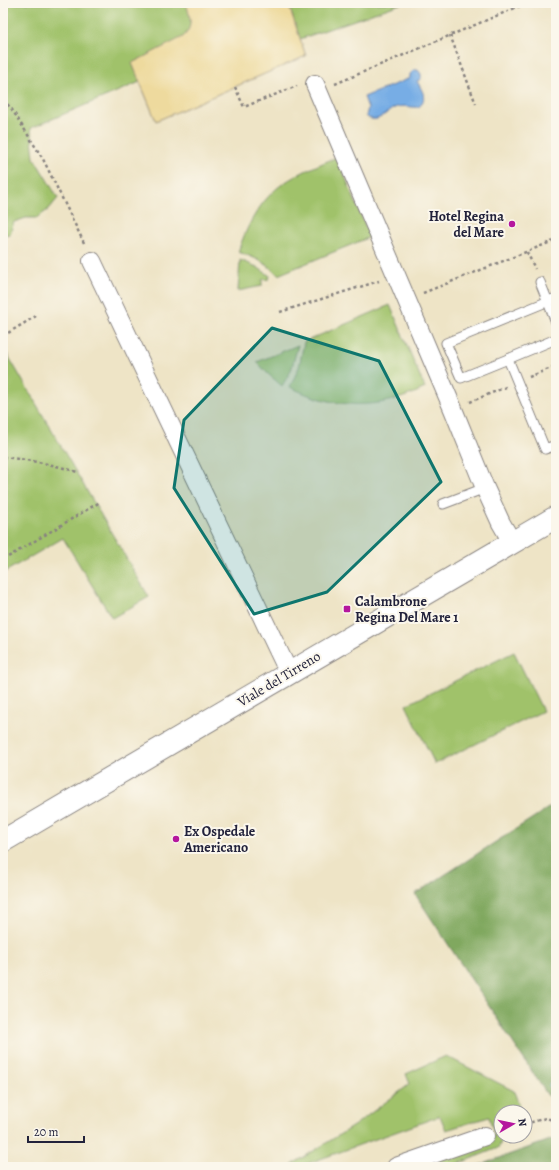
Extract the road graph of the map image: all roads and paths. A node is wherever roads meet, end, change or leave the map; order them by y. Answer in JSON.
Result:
{"nodes":[{"id":1,"x":527,"y":3,"type":"edge"},
{"id":2,"x":450,"y":35,"type":"junction"},
{"id":3,"x":236,"y":87,"type":"dead end"},
{"id":4,"x":316,"y":88,"type":"junction"},
{"id":5,"x":3,"y":100,"type":"edge"},
{"id":6,"x":476,"y":104,"type":"dead end"},
{"id":7,"x":556,"y":240,"type":"edge"},
{"id":8,"x":527,"y":252,"type":"junction"},
{"id":9,"x":92,"y":261,"type":"joint"},
{"id":10,"x":396,"y":274,"type":"junction"},
{"id":11,"x":540,"y":282,"type":"joint"},
{"id":12,"x":406,"y":299,"type":"junction"},
{"id":13,"x":552,"y":300,"type":"edge"},
{"id":14,"x":280,"y":312,"type":"dead end"},
{"id":15,"x":36,"y":316,"type":"dead end"},
{"id":16,"x":556,"y":322,"type":"edge"},
{"id":17,"x":3,"y":336,"type":"edge"},
{"id":18,"x":556,"y":339,"type":"edge"},
{"id":19,"x":508,"y":359,"type":"junction"},
{"id":20,"x":556,"y":445,"type":"edge"},
{"id":21,"x":3,"y":458,"type":"edge"},
{"id":22,"x":77,"y":472,"type":"dead end"},
{"id":23,"x":485,"y":488,"type":"junction"},
{"id":24,"x":100,"y":502,"type":"dead end"},
{"id":25,"x":443,"y":504,"type":"dead end"},
{"id":26,"x":556,"y":516,"type":"edge"},
{"id":27,"x":512,"y":542,"type":"junction"},
{"id":28,"x":3,"y":560,"type":"edge"},
{"id":29,"x":3,"y":634,"type":"edge"},
{"id":30,"x":6,"y":640,"type":"dead end"},
{"id":31,"x":289,"y":673,"type":"junction"},
{"id":32,"x":3,"y":841,"type":"edge"},
{"id":33,"x":556,"y":1121,"type":"edge"},
{"id":34,"x":533,"y":1122,"type":"edge"},
{"id":35,"x":485,"y":1136,"type":"dead end"},
{"id":36,"x":396,"y":1167,"type":"edge"}],
"edges":[{"from":1,"to":2,"type":"path"},
{"from":2,"to":4,"type":"path"},
{"from":2,"to":6,"type":"path"},
{"from":3,"to":4,"type":"path"},
{"from":4,"to":10,"type":"street"},
{"from":5,"to":9,"type":"path"},
{"from":7,"to":8,"type":"path"},
{"from":8,"to":11,"type":"path"},
{"from":8,"to":12,"type":"path"},
{"from":9,"to":31,"type":"street"},
{"from":10,"to":12,"type":"street"},
{"from":10,"to":14,"type":"path"},
{"from":11,"to":13,"type":"lane"},
{"from":12,"to":23,"type":"street"},
{"from":13,"to":16,"type":"lane"},
{"from":13,"to":19,"type":"lane"},
{"from":15,"to":17,"type":"path"},
{"from":18,"to":19,"type":"lane"},
{"from":19,"to":20,"type":"lane"},
{"from":21,"to":22,"type":"path"},
{"from":23,"to":25,"type":"lane"},
{"from":23,"to":27,"type":"street"},
{"from":24,"to":28,"type":"path"},
{"from":26,"to":27,"type":"main road","name":"Viale del Tirreno"},
{"from":27,"to":31,"type":"main road","name":"Viale del Tirreno"},
{"from":29,"to":30,"type":"path"},
{"from":31,"to":32,"type":"main road","name":"Viale del Tirreno"},
{"from":33,"to":34,"type":"path"},
{"from":35,"to":36,"type":"street"}]}
